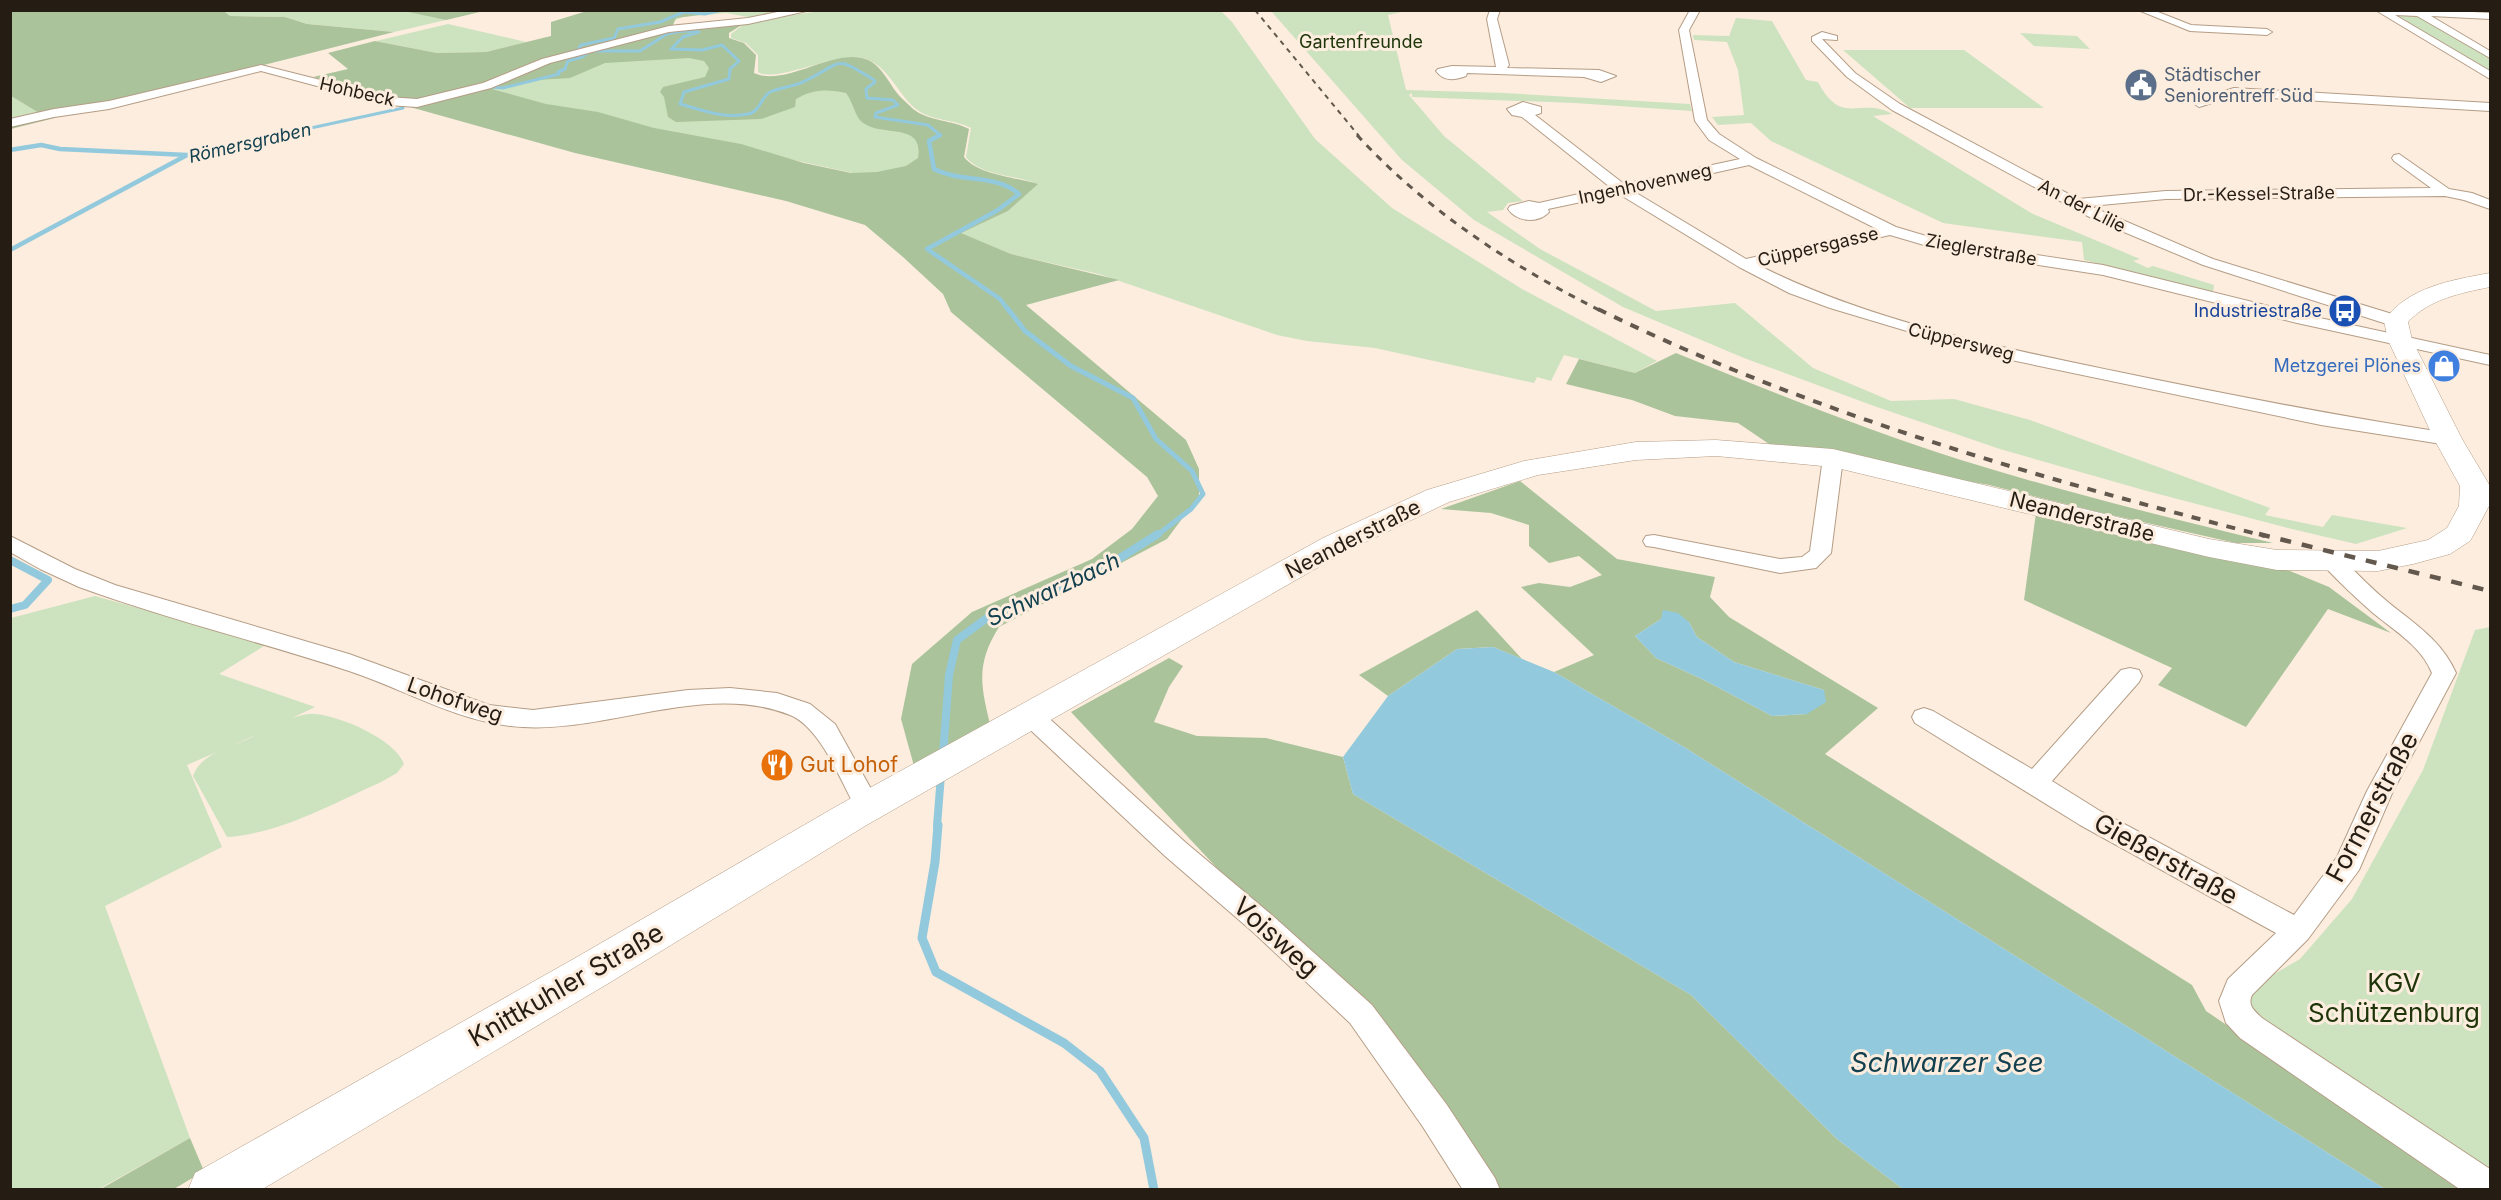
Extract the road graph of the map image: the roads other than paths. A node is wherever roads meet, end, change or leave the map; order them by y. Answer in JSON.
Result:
{"nodes":[{"id":1,"x":806,"y":10,"type":"edge"},
{"id":2,"x":1495,"y":10,"type":"edge"},
{"id":3,"x":1695,"y":10,"type":"edge"},
{"id":4,"x":2143,"y":10,"type":"edge"},
{"id":5,"x":2372,"y":10,"type":"edge"},
{"id":6,"x":2382,"y":11,"type":"edge"},
{"id":7,"x":2418,"y":12,"type":"junction"},
{"id":8,"x":2490,"y":16,"type":"edge"},
{"id":9,"x":2275,"y":33,"type":"dead end"},
{"id":10,"x":1833,"y":38,"type":"dead end"},
{"id":11,"x":2490,"y":55,"type":"edge"},
{"id":12,"x":1500,"y":70,"type":"junction"},
{"id":13,"x":1461,"y":71,"type":"dead end"},
{"id":14,"x":1589,"y":74,"type":"dead end"},
{"id":15,"x":2490,"y":76,"type":"edge"},
{"id":16,"x":2199,"y":103,"type":"dead end"},
{"id":17,"x":2490,"y":107,"type":"edge"},
{"id":18,"x":1526,"y":114,"type":"dead end"},
{"id":19,"x":10,"y":123,"type":"edge"},
{"id":20,"x":2399,"y":158,"type":"dead end"},
{"id":21,"x":1751,"y":161,"type":"junction"},
{"id":22,"x":1622,"y":190,"type":"junction"},
{"id":23,"x":2445,"y":192,"type":"junction"},
{"id":24,"x":2074,"y":204,"type":"junction"},
{"id":25,"x":2490,"y":205,"type":"edge"},
{"id":26,"x":1539,"y":207,"type":"dead end"},
{"id":27,"x":1891,"y":230,"type":"junction"},
{"id":28,"x":1744,"y":264,"type":"junction"},
{"id":29,"x":2490,"y":280,"type":"edge"},
{"id":30,"x":2398,"y":330,"type":"junction"},
{"id":31,"x":2490,"y":360,"type":"edge"},
{"id":32,"x":2448,"y":438,"type":"junction"},
{"id":33,"x":1833,"y":458,"type":"junction"},
{"id":34,"x":1654,"y":541,"type":"dead end"},
{"id":35,"x":10,"y":542,"type":"edge"},
{"id":36,"x":2333,"y":562,"type":"junction"},
{"id":37,"x":2130,"y":676,"type":"dead end"},
{"id":38,"x":1032,"y":717,"type":"junction"},
{"id":39,"x":1924,"y":717,"type":"dead end"},
{"id":40,"x":918,"y":779,"type":"joint"},
{"id":41,"x":2035,"y":783,"type":"junction"},
{"id":42,"x":868,"y":807,"type":"junction"},
{"id":43,"x":2298,"y":931,"type":"junction"},
{"id":44,"x":2490,"y":1189,"type":"edge"},
{"id":45,"x":213,"y":1190,"type":"edge"},
{"id":46,"x":1483,"y":1190,"type":"edge"}],
"edges":[{"from":1,"to":19,"type":"street","name":"Hohbeck"},
{"from":2,"to":12,"type":"street"},
{"from":3,"to":21,"type":"street","name":"Zieglerstraße"},
{"from":4,"to":9,"type":"street"},
{"from":5,"to":6,"type":"street"},
{"from":6,"to":7,"type":"street"},
{"from":6,"to":15,"type":"street"},
{"from":7,"to":8,"type":"street"},
{"from":7,"to":11,"type":"street"},
{"from":10,"to":24,"type":"street","name":"An der Lilie"},
{"from":12,"to":13,"type":"street"},
{"from":12,"to":14,"type":"street"},
{"from":16,"to":17,"type":"street"},
{"from":18,"to":22,"type":"street","name":"Cüppersweg"},
{"from":20,"to":23,"type":"street","name":"Dr.-Kessel-Straße"},
{"from":21,"to":22,"type":"street","name":"Ingenhovenweg"},
{"from":21,"to":27,"type":"street","name":"Zieglerstraße"},
{"from":22,"to":26,"type":"street","name":"Ingenhovenweg"},
{"from":22,"to":28,"type":"street","name":"Cüppersweg"},
{"from":23,"to":24,"type":"street","name":"Dr.-Kessel-Straße"},
{"from":23,"to":25,"type":"street","name":"Dr.-Kessel-Straße"},
{"from":24,"to":30,"type":"street","name":"An der Lilie"},
{"from":27,"to":28,"type":"street","name":"Cüppersgasse"},
{"from":27,"to":30,"type":"street","name":"Zieglerstraße"},
{"from":28,"to":32,"type":"street","name":"Cüppersweg"},
{"from":29,"to":30,"type":"street"},
{"from":30,"to":31,"type":"street"},
{"from":30,"to":32,"type":"street"},
{"from":32,"to":36,"type":"street"},
{"from":33,"to":34,"type":"street"},
{"from":33,"to":36,"type":"street","name":"Neanderstraße"},
{"from":33,"to":38,"type":"street","name":"Neanderstraße"},
{"from":35,"to":42,"type":"street","name":"Lohofweg"},
{"from":36,"to":43,"type":"street","name":"Formerstraße"},
{"from":37,"to":41,"type":"street"},
{"from":38,"to":40,"type":"street","name":"Neanderstraße"},
{"from":38,"to":46,"type":"street","name":"Voisweg"},
{"from":39,"to":41,"type":"street","name":"Gießerstraße"},
{"from":40,"to":42,"type":"street","name":"Knittkuhler Straße"},
{"from":41,"to":43,"type":"street","name":"Gießerstraße"},
{"from":42,"to":45,"type":"street","name":"Knittkuhler Straße"},
{"from":43,"to":44,"type":"street","name":"Formerstraße"}]}
